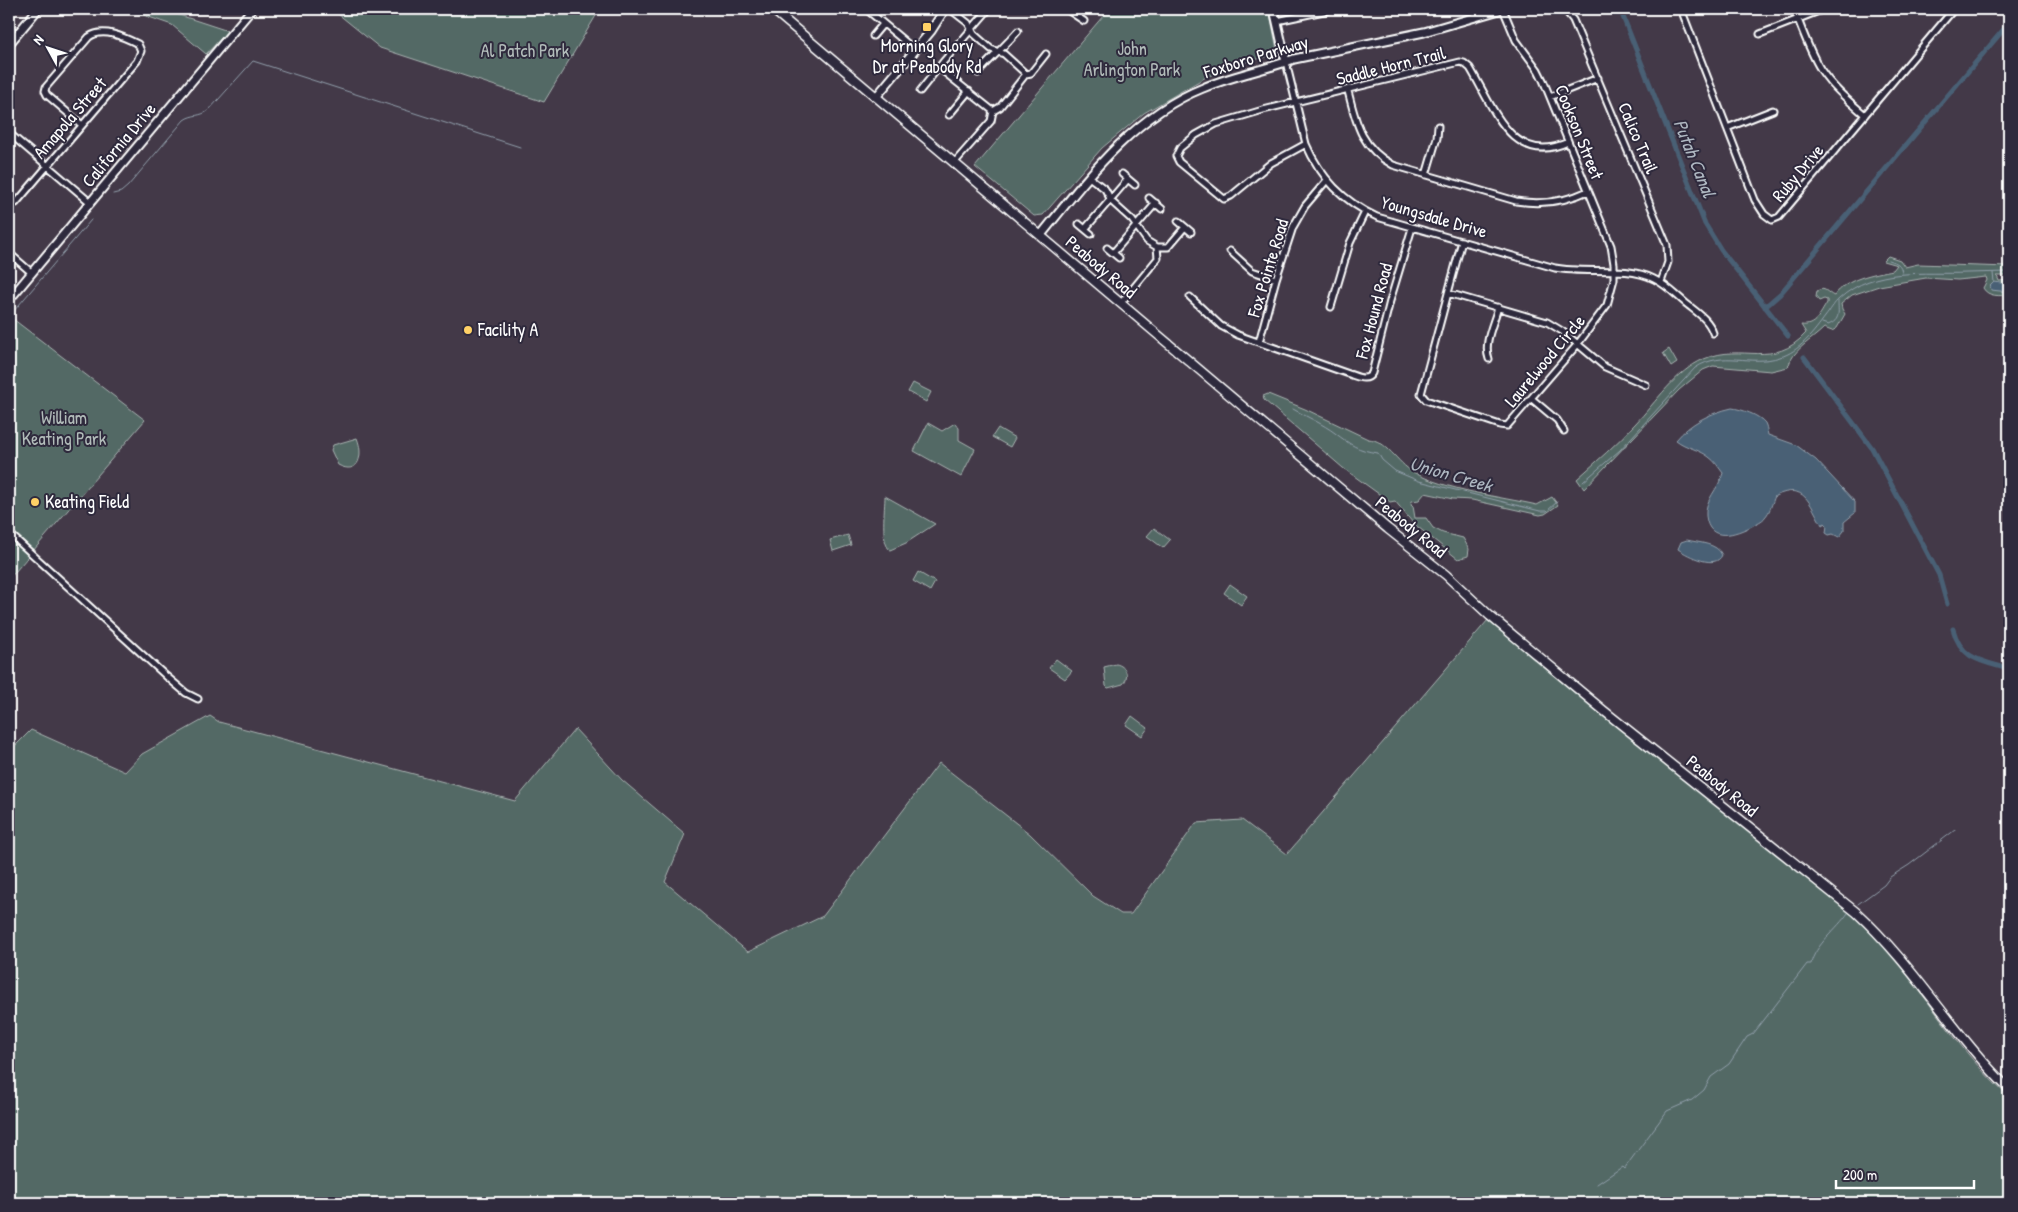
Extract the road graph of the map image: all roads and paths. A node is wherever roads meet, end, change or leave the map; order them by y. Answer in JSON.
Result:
{"nodes":[{"id":1,"x":38,"y":9,"type":"edge"},
{"id":2,"x":252,"y":9,"type":"edge"},
{"id":3,"x":772,"y":9,"type":"edge"},
{"id":4,"x":866,"y":9,"type":"edge"},
{"id":5,"x":945,"y":9,"type":"edge"},
{"id":6,"x":950,"y":9,"type":"edge"},
{"id":7,"x":988,"y":9,"type":"edge"},
{"id":8,"x":1066,"y":9,"type":"edge"},
{"id":9,"x":1274,"y":9,"type":"edge"},
{"id":10,"x":1330,"y":9,"type":"edge"},
{"id":11,"x":1503,"y":9,"type":"edge"},
{"id":12,"x":1564,"y":9,"type":"edge"},
{"id":13,"x":1681,"y":9,"type":"edge"},
{"id":14,"x":1794,"y":9,"type":"edge"},
{"id":15,"x":1824,"y":9,"type":"edge"},
{"id":16,"x":1954,"y":9,"type":"edge"},
{"id":17,"x":1798,"y":19,"type":"junction"},
{"id":18,"x":1277,"y":21,"type":"junction"},
{"id":19,"x":1084,"y":22,"type":"dead end"},
{"id":20,"x":883,"y":24,"type":"junction"},
{"id":21,"x":970,"y":30,"type":"junction"},
{"id":22,"x":1018,"y":31,"type":"dead end"},
{"id":23,"x":1760,"y":34,"type":"dead end"},
{"id":24,"x":873,"y":36,"type":"dead end"},
{"id":25,"x":9,"y":44,"type":"edge"},
{"id":26,"x":914,"y":50,"type":"junction"},
{"id":27,"x":998,"y":52,"type":"junction"},
{"id":28,"x":1046,"y":54,"type":"dead end"},
{"id":29,"x":1286,"y":62,"type":"junction"},
{"id":30,"x":940,"y":68,"type":"junction"},
{"id":31,"x":978,"y":73,"type":"dead end"},
{"id":32,"x":1026,"y":74,"type":"junction"},
{"id":33,"x":1598,"y":78,"type":"junction"},
{"id":34,"x":920,"y":91,"type":"dead end"},
{"id":35,"x":969,"y":91,"type":"junction"},
{"id":36,"x":1348,"y":91,"type":"junction"},
{"id":37,"x":876,"y":97,"type":"junction"},
{"id":38,"x":1550,"y":97,"type":"junction"},
{"id":39,"x":1296,"y":103,"type":"junction"},
{"id":40,"x":1773,"y":110,"type":"dead end"},
{"id":41,"x":993,"y":112,"type":"junction"},
{"id":42,"x":949,"y":115,"type":"dead end"},
{"id":43,"x":1865,"y":115,"type":"junction"},
{"id":44,"x":82,"y":125,"type":"junction"},
{"id":45,"x":1438,"y":126,"type":"dead end"},
{"id":46,"x":1727,"y":128,"type":"junction"},
{"id":47,"x":9,"y":133,"type":"edge"},
{"id":48,"x":1568,"y":142,"type":"junction"},
{"id":49,"x":1306,"y":144,"type":"junction"},
{"id":50,"x":954,"y":162,"type":"junction"},
{"id":51,"x":48,"y":166,"type":"junction"},
{"id":52,"x":1122,"y":174,"type":"dead end"},
{"id":53,"x":1426,"y":175,"type":"junction"},
{"id":54,"x":1089,"y":177,"type":"junction"},
{"id":55,"x":1128,"y":179,"type":"junction"},
{"id":56,"x":1327,"y":180,"type":"junction"},
{"id":57,"x":1135,"y":185,"type":"dead end"},
{"id":58,"x":1588,"y":191,"type":"junction"},
{"id":59,"x":1149,"y":198,"type":"dead end"},
{"id":60,"x":1110,"y":199,"type":"junction"},
{"id":61,"x":9,"y":203,"type":"edge"},
{"id":62,"x":91,"y":203,"type":"junction"},
{"id":63,"x":1156,"y":203,"type":"junction"},
{"id":64,"x":1162,"y":208,"type":"dead end"},
{"id":65,"x":1365,"y":212,"type":"junction"},
{"id":66,"x":1178,"y":221,"type":"dead end"},
{"id":67,"x":1079,"y":224,"type":"dead end"},
{"id":68,"x":1136,"y":226,"type":"junction"},
{"id":69,"x":1185,"y":227,"type":"junction"},
{"id":70,"x":1412,"y":228,"type":"junction"},
{"id":71,"x":1085,"y":229,"type":"junction"},
{"id":72,"x":1191,"y":232,"type":"dead end"},
{"id":73,"x":1091,"y":234,"type":"dead end"},
{"id":74,"x":1041,"y":235,"type":"junction"},
{"id":75,"x":1462,"y":241,"type":"junction"},
{"id":76,"x":1157,"y":247,"type":"junction"},
{"id":77,"x":1107,"y":248,"type":"dead end"},
{"id":78,"x":1230,"y":251,"type":"dead end"},
{"id":79,"x":1113,"y":253,"type":"junction"},
{"id":80,"x":9,"y":254,"type":"edge"},
{"id":81,"x":1119,"y":258,"type":"dead end"},
{"id":82,"x":32,"y":272,"type":"junction"},
{"id":83,"x":1614,"y":272,"type":"junction"},
{"id":84,"x":1276,"y":279,"type":"junction"},
{"id":85,"x":1660,"y":282,"type":"junction"},
{"id":86,"x":1448,"y":293,"type":"junction"},
{"id":87,"x":1190,"y":296,"type":"dead end"},
{"id":88,"x":9,"y":300,"type":"edge"},
{"id":89,"x":1120,"y":303,"type":"junction"},
{"id":90,"x":1331,"y":307,"type":"dead end"},
{"id":91,"x":1498,"y":307,"type":"junction"},
{"id":92,"x":1713,"y":333,"type":"dead end"},
{"id":93,"x":1259,"y":342,"type":"junction"},
{"id":94,"x":1577,"y":346,"type":"junction"},
{"id":95,"x":1489,"y":359,"type":"dead end"},
{"id":96,"x":1646,"y":385,"type":"dead end"},
{"id":97,"x":1532,"y":399,"type":"junction"},
{"id":98,"x":1564,"y":432,"type":"dead end"},
{"id":99,"x":9,"y":533,"type":"edge"},
{"id":100,"x":198,"y":699,"type":"dead end"},
{"id":101,"x":2009,"y":1089,"type":"edge"}],
"edges":[{"from":1,"to":25,"type":"main road"},
{"from":2,"to":62,"type":"main road","name":"California Drive"},
{"from":3,"to":37,"type":"main road","name":"Peabody Road"},
{"from":4,"to":20,"type":"street"},
{"from":5,"to":26,"type":"main road"},
{"from":6,"to":21,"type":"street"},
{"from":7,"to":21,"type":"street"},
{"from":8,"to":19,"type":"street"},
{"from":9,"to":18,"type":"main road","name":"Youngsdale Drive"},
{"from":10,"to":18,"type":"street"},
{"from":11,"to":29,"type":"main road","name":"Foxboro Parkway"},
{"from":11,"to":38,"type":"street","name":"Cookson Street"},
{"from":12,"to":33,"type":"street","name":"Calico Trail"},
{"from":13,"to":46,"type":"street","name":"Ruby Drive"},
{"from":14,"to":17,"type":"street"},
{"from":15,"to":17,"type":"street"},
{"from":16,"to":43,"type":"street","name":"Ruby Drive"},
{"from":17,"to":23,"type":"street"},
{"from":17,"to":43,"type":"street"},
{"from":18,"to":29,"type":"main road","name":"Youngsdale Drive"},
{"from":20,"to":24,"type":"street"},
{"from":20,"to":26,"type":"street"},
{"from":21,"to":27,"type":"street"},
{"from":21,"to":30,"type":"street"},
{"from":22,"to":27,"type":"street"},
{"from":26,"to":37,"type":"main road"},
{"from":27,"to":31,"type":"street"},
{"from":27,"to":32,"type":"street"},
{"from":28,"to":32,"type":"street"},
{"from":29,"to":39,"type":"street","name":"Youngsdale Drive"},
{"from":29,"to":54,"type":"main road","name":"Foxboro Parkway"},
{"from":30,"to":34,"type":"street"},
{"from":30,"to":35,"type":"street"},
{"from":32,"to":41,"type":"street"},
{"from":33,"to":38,"type":"street"},
{"from":33,"to":85,"type":"street","name":"Calico Trail"},
{"from":35,"to":41,"type":"street"},
{"from":35,"to":42,"type":"street"},
{"from":36,"to":39,"type":"street","name":"Saddle Horn Trail"},
{"from":36,"to":48,"type":"street","name":"Saddle Horn Trail"},
{"from":36,"to":53,"type":"street"},
{"from":37,"to":50,"type":"main road","name":"Peabody Road"},
{"from":38,"to":48,"type":"street","name":"Cookson Street"},
{"from":39,"to":49,"type":"street","name":"Youngsdale Drive"},
{"from":39,"to":49,"type":"street","name":"Saddle Horn Trail"},
{"from":40,"to":46,"type":"street"},
{"from":41,"to":50,"type":"street"},
{"from":43,"to":46,"type":"street","name":"Ruby Drive"},
{"from":44,"to":44,"type":"street","name":"Amapola Street"},
{"from":44,"to":51,"type":"street","name":"Amapola Street"},
{"from":45,"to":53,"type":"street"},
{"from":47,"to":51,"type":"street"},
{"from":48,"to":58,"type":"street","name":"Cookson Street"},
{"from":49,"to":56,"type":"street","name":"Youngsdale Drive"},
{"from":50,"to":74,"type":"main road","name":"Peabody Road"},
{"from":51,"to":61,"type":"street","name":"Amapola Street"},
{"from":51,"to":62,"type":"street"},
{"from":52,"to":55,"type":"street"},
{"from":53,"to":58,"type":"street"},
{"from":54,"to":60,"type":"street"},
{"from":54,"to":74,"type":"main road","name":"Foxboro Parkway"},
{"from":55,"to":57,"type":"street"},
{"from":55,"to":60,"type":"street"},
{"from":56,"to":65,"type":"street","name":"Youngsdale Drive"},
{"from":56,"to":84,"type":"street","name":"Fox Pointe Road"},
{"from":58,"to":83,"type":"street","name":"Cookson Street"},
{"from":59,"to":63,"type":"street"},
{"from":60,"to":68,"type":"street"},
{"from":60,"to":71,"type":"street"},
{"from":62,"to":82,"type":"main road","name":"California Drive"},
{"from":63,"to":64,"type":"street"},
{"from":63,"to":68,"type":"street"},
{"from":65,"to":70,"type":"street","name":"Youngsdale Drive"},
{"from":65,"to":90,"type":"street"},
{"from":66,"to":69,"type":"street"},
{"from":67,"to":71,"type":"street"},
{"from":68,"to":76,"type":"street"},
{"from":68,"to":79,"type":"street"},
{"from":69,"to":72,"type":"street"},
{"from":69,"to":76,"type":"street"},
{"from":70,"to":75,"type":"street","name":"Youngsdale Drive"},
{"from":70,"to":93,"type":"street","name":"Fox Hound Road"},
{"from":71,"to":73,"type":"street"},
{"from":74,"to":89,"type":"main road","name":"Peabody Road"},
{"from":75,"to":83,"type":"street","name":"Youngsdale Drive"},
{"from":75,"to":86,"type":"street","name":"Laurelwood Circle"},
{"from":76,"to":89,"type":"street"},
{"from":77,"to":79,"type":"street"},
{"from":78,"to":84,"type":"street"},
{"from":79,"to":81,"type":"street"},
{"from":80,"to":82,"type":"street"},
{"from":82,"to":88,"type":"main road","name":"California Drive"},
{"from":83,"to":85,"type":"street","name":"Youngsdale Drive"},
{"from":83,"to":94,"type":"street","name":"Laurelwood Circle"},
{"from":84,"to":93,"type":"street","name":"Fox Pointe Road"},
{"from":85,"to":92,"type":"street"},
{"from":86,"to":91,"type":"street"},
{"from":86,"to":97,"type":"street","name":"Laurelwood Circle"},
{"from":87,"to":93,"type":"street"},
{"from":89,"to":101,"type":"main road","name":"Peabody Road"},
{"from":91,"to":94,"type":"street"},
{"from":91,"to":95,"type":"street"},
{"from":94,"to":96,"type":"street"},
{"from":94,"to":97,"type":"street","name":"Laurelwood Circle"},
{"from":97,"to":98,"type":"street"},
{"from":99,"to":100,"type":"street"}]}
